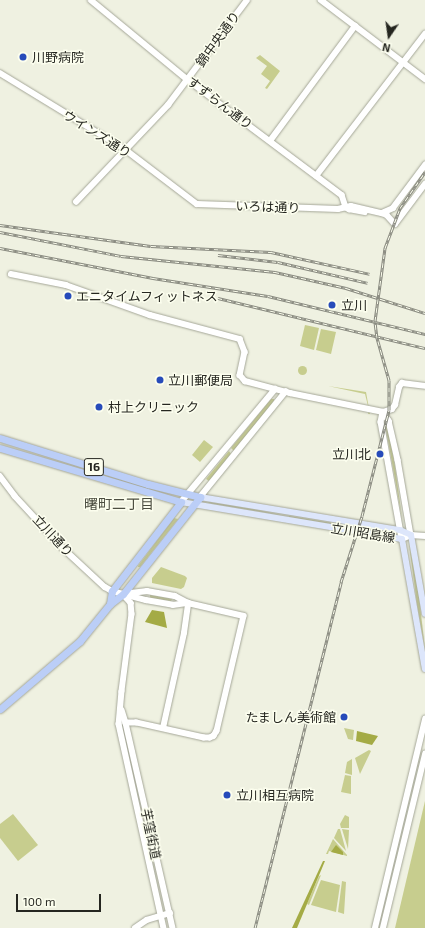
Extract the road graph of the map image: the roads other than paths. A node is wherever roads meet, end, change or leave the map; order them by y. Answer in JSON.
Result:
{"nodes":[{"id":1,"x":91,"y":0,"type":"edge"},
{"id":2,"x":247,"y":0,"type":"edge"},
{"id":3,"x":321,"y":0,"type":"edge"},
{"id":4,"x":356,"y":26,"type":"junction"},
{"id":5,"x":425,"y":34,"type":"edge"},
{"id":6,"x":403,"y":62,"type":"junction"},
{"id":7,"x":0,"y":73,"type":"edge"},
{"id":8,"x":425,"y":79,"type":"edge"},
{"id":9,"x":188,"y":80,"type":"junction"},
{"id":10,"x":270,"y":141,"type":"junction"},
{"id":11,"x":126,"y":150,"type":"junction"},
{"id":12,"x":425,"y":166,"type":"edge"},
{"id":13,"x":316,"y":176,"type":"junction"},
{"id":14,"x":425,"y":184,"type":"edge"},
{"id":15,"x":191,"y":200,"type":"joint"},
{"id":16,"x":76,"y":202,"type":"dead end"},
{"id":17,"x":346,"y":207,"type":"junction"},
{"id":18,"x":382,"y":213,"type":"junction"},
{"id":19,"x":394,"y":224,"type":"junction"},
{"id":20,"x":11,"y":274,"type":"dead end"},
{"id":21,"x":425,"y":386,"type":"edge"},
{"id":22,"x":275,"y":389,"type":"junction"},
{"id":23,"x":286,"y":392,"type":"junction"},
{"id":24,"x":383,"y":412,"type":"junction"},
{"id":25,"x":0,"y":438,"type":"edge"},
{"id":26,"x":0,"y":448,"type":"edge"},
{"id":27,"x":0,"y":476,"type":"edge"},
{"id":28,"x":188,"y":494,"type":"junction"},
{"id":29,"x":200,"y":497,"type":"junction"},
{"id":30,"x":181,"y":502,"type":"junction"},
{"id":31,"x":193,"y":505,"type":"junction"},
{"id":32,"x":400,"y":530,"type":"junction"},
{"id":33,"x":411,"y":535,"type":"junction"},
{"id":34,"x":425,"y":536,"type":"edge"},
{"id":35,"x":402,"y":539,"type":"junction"},
{"id":36,"x":112,"y":591,"type":"junction"},
{"id":37,"x":123,"y":594,"type":"junction"},
{"id":38,"x":188,"y":603,"type":"junction"},
{"id":39,"x":110,"y":604,"type":"junction"},
{"id":40,"x":425,"y":614,"type":"edge"},
{"id":41,"x":425,"y":669,"type":"edge"},
{"id":42,"x":0,"y":709,"type":"edge"},
{"id":43,"x":121,"y":709,"type":"junction"},
{"id":44,"x":425,"y":719,"type":"edge"},
{"id":45,"x":126,"y":723,"type":"junction"},
{"id":46,"x":162,"y":728,"type":"junction"},
{"id":47,"x":425,"y":754,"type":"edge"},
{"id":48,"x":170,"y":913,"type":"junction"},
{"id":49,"x":161,"y":916,"type":"junction"},
{"id":50,"x":135,"y":928,"type":"edge"},
{"id":51,"x":164,"y":928,"type":"edge"},
{"id":52,"x":173,"y":928,"type":"edge"},
{"id":53,"x":375,"y":928,"type":"edge"},
{"id":54,"x":384,"y":928,"type":"edge"}],
"edges":[{"from":1,"to":9,"type":"street","name":"すずらん通り"},
{"from":2,"to":9,"type":"street","name":"錦中央通り"},
{"from":3,"to":4,"type":"street"},
{"from":4,"to":6,"type":"street"},
{"from":4,"to":10,"type":"street"},
{"from":5,"to":6,"type":"street"},
{"from":6,"to":8,"type":"street"},
{"from":6,"to":13,"type":"street"},
{"from":7,"to":11,"type":"street","name":"ウインズ通り"},
{"from":9,"to":10,"type":"street","name":"すずらん通り"},
{"from":9,"to":11,"type":"street","name":"錦中央通り"},
{"from":10,"to":13,"type":"street","name":"すずらん通り"},
{"from":11,"to":15,"type":"street","name":"ウインズ通り"},
{"from":11,"to":16,"type":"street","name":"錦中央通り"},
{"from":12,"to":18,"type":"street"},
{"from":13,"to":17,"type":"street","name":"すずらん通り"},
{"from":14,"to":19,"type":"street"},
{"from":15,"to":17,"type":"street","name":"いろは通り"},
{"from":17,"to":18,"type":"street"},
{"from":17,"to":19,"type":"street"},
{"from":18,"to":19,"type":"street"},
{"from":20,"to":22,"type":"street"},
{"from":21,"to":24,"type":"street"},
{"from":22,"to":23,"type":"street"},
{"from":22,"to":28,"type":"street"},
{"from":23,"to":24,"type":"street"},
{"from":23,"to":29,"type":"street"},
{"from":24,"to":32,"type":"street"},
{"from":24,"to":33,"type":"street"},
{"from":25,"to":28,"type":"main road","number":"16"},
{"from":26,"to":30,"type":"main road","number":"16"},
{"from":27,"to":36,"type":"street","name":"立川通り"},
{"from":28,"to":29,"type":"main road","number":"16"},
{"from":28,"to":30,"type":"street"},
{"from":29,"to":31,"type":"main road"},
{"from":29,"to":32,"type":"main road","name":"立川昭島線"},
{"from":30,"to":31,"type":"main road","name":"立川昭島線"},
{"from":30,"to":36,"type":"main road"},
{"from":31,"to":35,"type":"main road","name":"立川昭島線"},
{"from":31,"to":37,"type":"main road"},
{"from":32,"to":33,"type":"main road","name":"立川昭島線"},
{"from":32,"to":35,"type":"street"},
{"from":33,"to":34,"type":"street"},
{"from":33,"to":35,"type":"street"},
{"from":33,"to":40,"type":"main road","name":"立川昭島線"},
{"from":35,"to":41,"type":"main road","name":"立川昭島線"},
{"from":36,"to":37,"type":"street"},
{"from":36,"to":39,"type":"main road"},
{"from":37,"to":38,"type":"street"},
{"from":37,"to":38,"type":"street"},
{"from":37,"to":39,"type":"main road"},
{"from":37,"to":43,"type":"street"},
{"from":38,"to":46,"type":"street"},
{"from":38,"to":46,"type":"street"},
{"from":39,"to":42,"type":"main road"},
{"from":43,"to":45,"type":"street","name":"芋窪街道"},
{"from":43,"to":49,"type":"street","name":"芋窪街道"},
{"from":44,"to":53,"type":"street"},
{"from":45,"to":46,"type":"street"},
{"from":45,"to":48,"type":"street","name":"芋窪街道"},
{"from":47,"to":54,"type":"street"},
{"from":48,"to":49,"type":"street"},
{"from":48,"to":52,"type":"street","name":"芋窪街道"},
{"from":49,"to":50,"type":"street"},
{"from":49,"to":51,"type":"street","name":"芋窪街道"}]}
